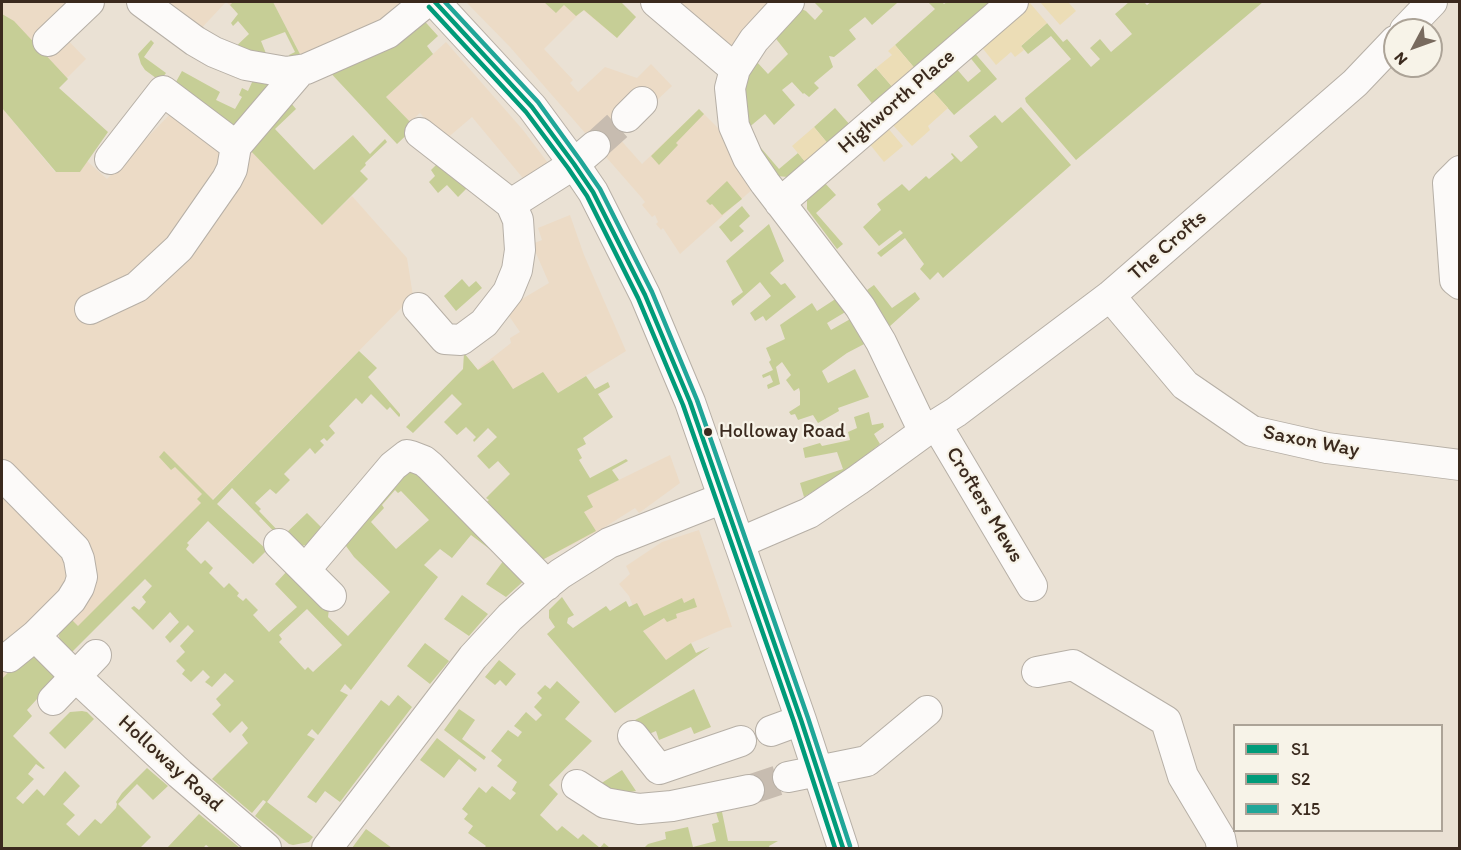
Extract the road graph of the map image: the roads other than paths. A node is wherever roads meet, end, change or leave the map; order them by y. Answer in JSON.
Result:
{"nodes":[{"id":1,"x":89,"y":2,"type":"edge"},
{"id":2,"x":142,"y":2,"type":"edge"},
{"id":3,"x":426,"y":2,"type":"edge"},
{"id":4,"x":435,"y":2,"type":"edge"},
{"id":5,"x":656,"y":2,"type":"edge"},
{"id":6,"x":789,"y":2,"type":"edge"},
{"id":7,"x":1013,"y":2,"type":"edge"},
{"id":8,"x":1432,"y":2,"type":"edge"},
{"id":9,"x":1417,"y":18,"type":"edge"},
{"id":10,"x":48,"y":41,"type":"dead end"},
{"id":11,"x":1383,"y":54,"type":"edge"},
{"id":12,"x":735,"y":69,"type":"junction"},
{"id":13,"x":300,"y":71,"type":"junction"},
{"id":14,"x":420,"y":133,"type":"dead end"},
{"id":15,"x":236,"y":146,"type":"junction"},
{"id":16,"x":584,"y":155,"type":"junction"},
{"id":17,"x":110,"y":159,"type":"dead end"},
{"id":18,"x":1460,"y":171,"type":"edge"},
{"id":19,"x":780,"y":203,"type":"junction"},
{"id":20,"x":511,"y":204,"type":"junction"},
{"id":21,"x":1460,"y":284,"type":"edge"},
{"id":22,"x":1110,"y":296,"type":"junction"},
{"id":23,"x":418,"y":308,"type":"dead end"},
{"id":24,"x":90,"y":309,"type":"dead end"},
{"id":25,"x":930,"y":428,"type":"junction"},
{"id":26,"x":1460,"y":465,"type":"edge"},
{"id":27,"x":2,"y":475,"type":"edge"},
{"id":28,"x":723,"y":498,"type":"junction"},
{"id":29,"x":739,"y":543,"type":"junction"},
{"id":30,"x":279,"y":544,"type":"dead end"},
{"id":31,"x":305,"y":570,"type":"junction"},
{"id":32,"x":547,"y":585,"type":"junction"},
{"id":33,"x":1032,"y":586,"type":"dead end"},
{"id":34,"x":331,"y":596,"type":"dead end"},
{"id":35,"x":35,"y":636,"type":"junction"},
{"id":36,"x":96,"y":655,"type":"dead end"},
{"id":37,"x":9,"y":657,"type":"dead end"},
{"id":38,"x":1037,"y":672,"type":"dead end"},
{"id":39,"x":72,"y":673,"type":"junction"},
{"id":40,"x":53,"y":700,"type":"dead end"},
{"id":41,"x":927,"y":711,"type":"dead end"},
{"id":42,"x":801,"y":720,"type":"junction"},
{"id":43,"x":771,"y":731,"type":"dead end"},
{"id":44,"x":633,"y":736,"type":"dead end"},
{"id":45,"x":741,"y":741,"type":"dead end"},
{"id":46,"x":817,"y":772,"type":"junction"},
{"id":47,"x":788,"y":777,"type":"tunnel mouth"},
{"id":48,"x":577,"y":785,"type":"dead end"},
{"id":49,"x":749,"y":790,"type":"tunnel mouth"},
{"id":50,"x":266,"y":849,"type":"edge"},
{"id":51,"x":327,"y":849,"type":"edge"},
{"id":52,"x":843,"y":849,"type":"edge"},
{"id":53,"x":1222,"y":849,"type":"edge"}],
"edges":[{"from":1,"to":10,"type":"street"},
{"from":2,"to":13,"type":"street"},
{"from":3,"to":13,"type":"street"},
{"from":4,"to":16,"type":"street"},
{"from":5,"to":12,"type":"street"},
{"from":6,"to":12,"type":"street"},
{"from":7,"to":19,"type":"street","name":"Highworth Place"},
{"from":8,"to":9,"type":"street"},
{"from":11,"to":22,"type":"street","name":"The Crofts"},
{"from":12,"to":19,"type":"street"},
{"from":13,"to":15,"type":"street"},
{"from":14,"to":20,"type":"street"},
{"from":15,"to":17,"type":"street"},
{"from":15,"to":24,"type":"street"},
{"from":16,"to":20,"type":"street"},
{"from":16,"to":28,"type":"street"},
{"from":18,"to":21,"type":"street"},
{"from":19,"to":25,"type":"street"},
{"from":20,"to":23,"type":"street"},
{"from":22,"to":25,"type":"street","name":"The Crofts"},
{"from":22,"to":26,"type":"street","name":"Saxon Way"},
{"from":25,"to":29,"type":"street","name":"The Crofts"},
{"from":25,"to":33,"type":"street","name":"Crofters Mews"},
{"from":27,"to":35,"type":"street"},
{"from":28,"to":29,"type":"street"},
{"from":28,"to":32,"type":"street"},
{"from":29,"to":42,"type":"street"},
{"from":30,"to":31,"type":"street"},
{"from":31,"to":32,"type":"street"},
{"from":31,"to":34,"type":"street"},
{"from":32,"to":51,"type":"street"},
{"from":35,"to":37,"type":"street"},
{"from":35,"to":39,"type":"street","name":"Holloway Road"},
{"from":36,"to":39,"type":"street"},
{"from":38,"to":53,"type":"street"},
{"from":39,"to":40,"type":"street"},
{"from":39,"to":50,"type":"street","name":"Holloway Road"},
{"from":41,"to":46,"type":"street"},
{"from":42,"to":43,"type":"street"},
{"from":42,"to":46,"type":"street"},
{"from":44,"to":45,"type":"street"},
{"from":46,"to":47,"type":"street"},
{"from":46,"to":52,"type":"street"},
{"from":48,"to":49,"type":"street"}]}
